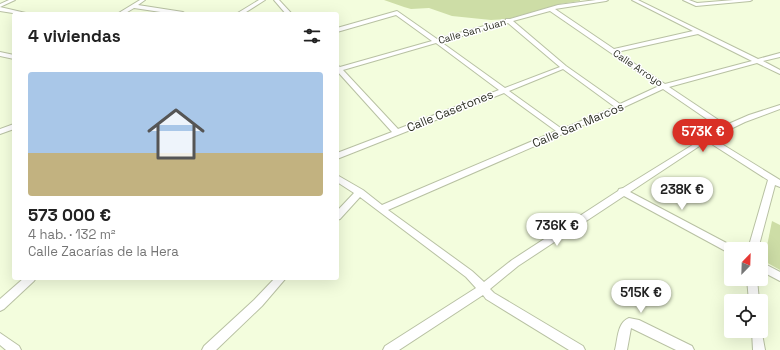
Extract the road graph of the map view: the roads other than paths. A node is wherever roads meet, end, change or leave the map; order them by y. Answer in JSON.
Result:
{"nodes":[{"id":1,"x":13,"y":0,"type":"edge"},
{"id":2,"x":143,"y":0,"type":"edge"},
{"id":3,"x":263,"y":0,"type":"edge"},
{"id":4,"x":276,"y":0,"type":"edge"},
{"id":5,"x":606,"y":0,"type":"edge"},
{"id":6,"x":634,"y":0,"type":"edge"},
{"id":7,"x":684,"y":0,"type":"edge"},
{"id":8,"x":750,"y":0,"type":"edge"},
{"id":9,"x":134,"y":6,"type":"junction"},
{"id":10,"x":0,"y":7,"type":"edge"},
{"id":11,"x":551,"y":9,"type":"junction"},
{"id":12,"x":19,"y":12,"type":"edge"},
{"id":13,"x":124,"y":12,"type":"edge"},
{"id":14,"x":171,"y":12,"type":"edge"},
{"id":15,"x":242,"y":12,"type":"edge"},
{"id":16,"x":287,"y":12,"type":"edge"},
{"id":17,"x":508,"y":20,"type":"junction"},
{"id":18,"x":339,"y":29,"type":"edge"},
{"id":19,"x":698,"y":32,"type":"junction"},
{"id":20,"x":435,"y":41,"type":"junction"},
{"id":21,"x":613,"y":51,"type":"junction"},
{"id":22,"x":0,"y":54,"type":"edge"},
{"id":23,"x":780,"y":55,"type":"edge"},
{"id":24,"x":12,"y":57,"type":"edge"},
{"id":25,"x":758,"y":61,"type":"junction"},
{"id":26,"x":564,"y":67,"type":"junction"},
{"id":27,"x":339,"y":68,"type":"edge"},
{"id":28,"x":339,"y":69,"type":"edge"},
{"id":29,"x":780,"y":72,"type":"edge"},
{"id":30,"x":664,"y":86,"type":"junction"},
{"id":31,"x":504,"y":90,"type":"junction"},
{"id":32,"x":780,"y":107,"type":"edge"},
{"id":33,"x":620,"y":108,"type":"junction"},
{"id":34,"x":12,"y":127,"type":"edge"},
{"id":35,"x":724,"y":128,"type":"junction"},
{"id":36,"x":0,"y":132,"type":"edge"},
{"id":37,"x":397,"y":132,"type":"junction"},
{"id":38,"x":562,"y":132,"type":"junction"},
{"id":39,"x":707,"y":138,"type":"junction"},
{"id":40,"x":339,"y":155,"type":"edge"},
{"id":41,"x":339,"y":179,"type":"edge"},
{"id":42,"x":772,"y":179,"type":"junction"},
{"id":43,"x":780,"y":184,"type":"edge"},
{"id":44,"x":360,"y":192,"type":"junction"},
{"id":45,"x":622,"y":192,"type":"junction"},
{"id":46,"x":381,"y":209,"type":"junction"},
{"id":47,"x":339,"y":215,"type":"edge"},
{"id":48,"x":755,"y":242,"type":"edge"},
{"id":49,"x":724,"y":246,"type":"edge"},
{"id":50,"x":768,"y":270,"type":"edge"},
{"id":51,"x":780,"y":277,"type":"edge"},
{"id":52,"x":29,"y":280,"type":"edge"},
{"id":53,"x":279,"y":280,"type":"edge"},
{"id":54,"x":482,"y":288,"type":"junction"},
{"id":55,"x":0,"y":306,"type":"edge"},
{"id":56,"x":0,"y":338,"type":"edge"},
{"id":57,"x":758,"y":338,"type":"edge"},
{"id":58,"x":15,"y":350,"type":"edge"},
{"id":59,"x":208,"y":350,"type":"edge"},
{"id":60,"x":389,"y":350,"type":"edge"},
{"id":61,"x":579,"y":350,"type":"edge"},
{"id":62,"x":621,"y":350,"type":"edge"},
{"id":63,"x":688,"y":350,"type":"edge"},
{"id":64,"x":759,"y":350,"type":"edge"}],
"edges":[{"from":1,"to":10,"type":"street"},
{"from":2,"to":9,"type":"street"},
{"from":3,"to":15,"type":"street"},
{"from":4,"to":16,"type":"street"},
{"from":5,"to":11,"type":"street","name":"Calle San Juan"},
{"from":6,"to":19,"type":"street"},
{"from":7,"to":8,"type":"street"},
{"from":9,"to":13,"type":"street"},
{"from":9,"to":14,"type":"street"},
{"from":10,"to":12,"type":"street"},
{"from":11,"to":17,"type":"street","name":"Calle San Juan"},
{"from":11,"to":21,"type":"street","name":"Calle Arroyo"},
{"from":17,"to":20,"type":"street","name":"Calle San Juan"},
{"from":17,"to":26,"type":"street"},
{"from":18,"to":20,"type":"street"},
{"from":19,"to":21,"type":"street"},
{"from":19,"to":25,"type":"street"},
{"from":20,"to":27,"type":"street","name":"Calle San Juan"},
{"from":20,"to":31,"type":"street"},
{"from":21,"to":30,"type":"street","name":"Calle Arroyo"},
{"from":22,"to":24,"type":"street"},
{"from":23,"to":25,"type":"street","name":"Calle San Marcos"},
{"from":25,"to":29,"type":"street"},
{"from":25,"to":30,"type":"street","name":"Calle San Marcos"},
{"from":26,"to":31,"type":"street","name":"Calle Casetones"},
{"from":26,"to":33,"type":"street"},
{"from":28,"to":37,"type":"street"},
{"from":30,"to":33,"type":"street","name":"Calle San Marcos"},
{"from":30,"to":35,"type":"street","name":"Calle Arroyo"},
{"from":31,"to":37,"type":"street","name":"Calle Casetones"},
{"from":31,"to":38,"type":"street"},
{"from":32,"to":35,"type":"street"},
{"from":33,"to":38,"type":"street","name":"Calle San Marcos"},
{"from":34,"to":36,"type":"street"},
{"from":35,"to":39,"type":"street"},
{"from":37,"to":40,"type":"street","name":"Calle Casetones"},
{"from":38,"to":46,"type":"street","name":"Calle San Marcos"},
{"from":39,"to":42,"type":"street"},
{"from":39,"to":45,"type":"street"},
{"from":41,"to":44,"type":"street"},
{"from":42,"to":43,"type":"street"},
{"from":42,"to":48,"type":"street"},
{"from":44,"to":46,"type":"street"},
{"from":44,"to":47,"type":"street"},
{"from":45,"to":49,"type":"street"},
{"from":45,"to":54,"type":"street"},
{"from":46,"to":54,"type":"street"},
{"from":50,"to":51,"type":"street"},
{"from":52,"to":55,"type":"street"},
{"from":53,"to":59,"type":"street"},
{"from":54,"to":60,"type":"street"},
{"from":54,"to":61,"type":"street"},
{"from":56,"to":58,"type":"street"},
{"from":57,"to":64,"type":"street"},
{"from":62,"to":63,"type":"street"}]}
